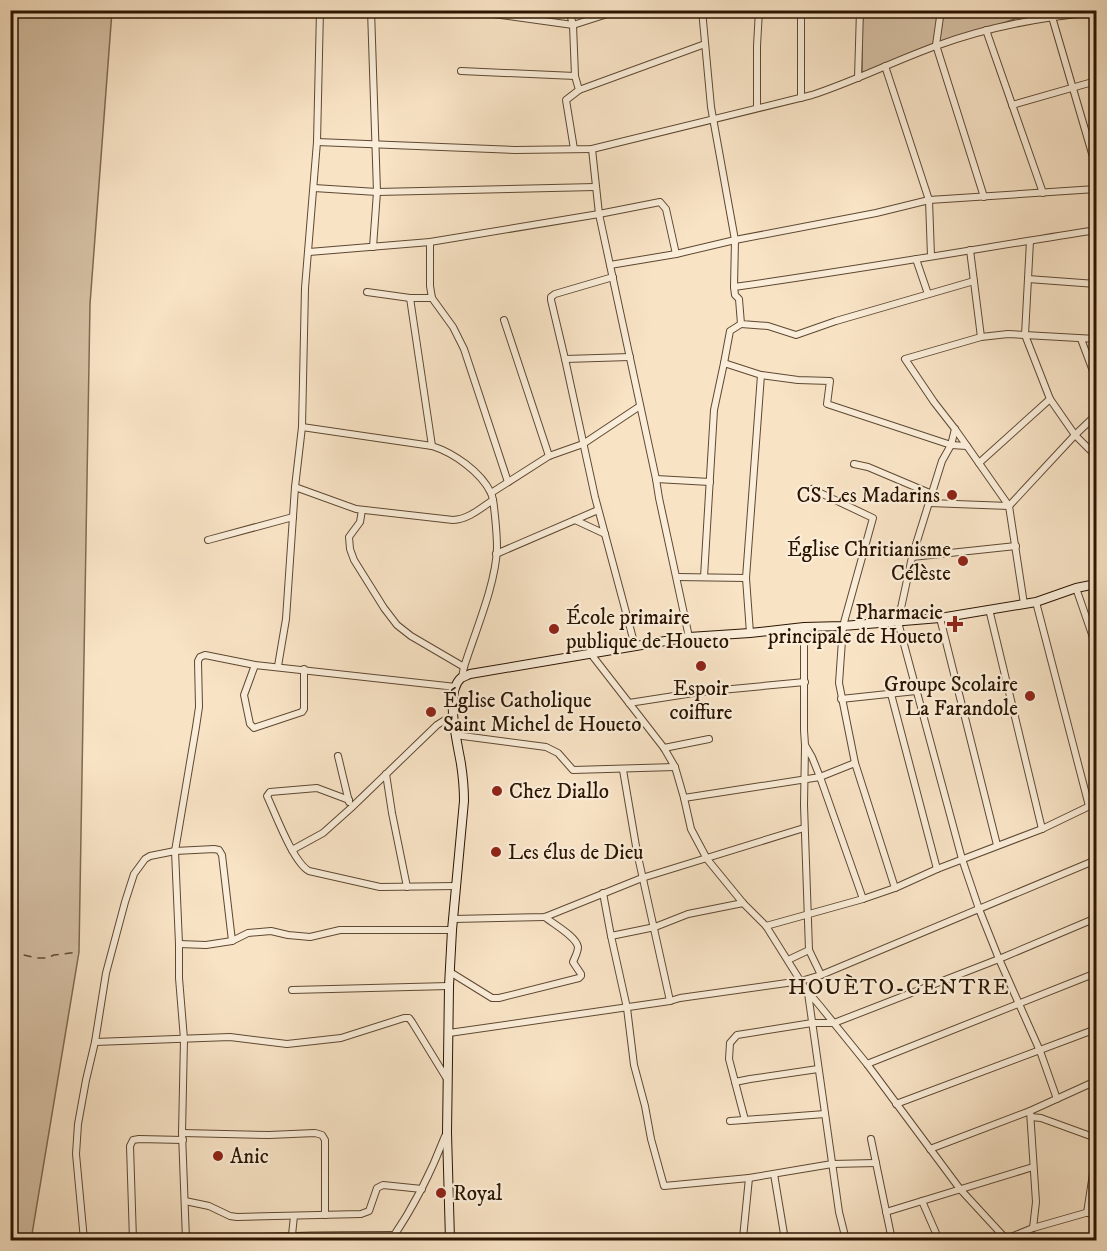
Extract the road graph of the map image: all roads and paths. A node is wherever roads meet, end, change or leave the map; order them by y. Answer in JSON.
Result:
{"nodes":[{"id":1,"x":320,"y":10,"type":"edge"},
{"id":2,"x":371,"y":10,"type":"edge"},
{"id":3,"x":464,"y":10,"type":"edge"},
{"id":4,"x":569,"y":10,"type":"edge"},
{"id":5,"x":620,"y":10,"type":"edge"},
{"id":6,"x":702,"y":10,"type":"edge"},
{"id":7,"x":759,"y":10,"type":"edge"},
{"id":8,"x":801,"y":10,"type":"edge"},
{"id":9,"x":860,"y":10,"type":"edge"},
{"id":10,"x":941,"y":10,"type":"edge"},
{"id":11,"x":1082,"y":12,"type":"edge"},
{"id":12,"x":1096,"y":12,"type":"edge"},
{"id":13,"x":1061,"y":13,"type":"edge"},
{"id":14,"x":1052,"y":17,"type":"junction"},
{"id":15,"x":573,"y":25,"type":"junction"},
{"id":16,"x":986,"y":30,"type":"junction"},
{"id":17,"x":705,"y":44,"type":"junction"},
{"id":18,"x":936,"y":45,"type":"junction"},
{"id":19,"x":885,"y":66,"type":"junction"},
{"id":20,"x":461,"y":71,"type":"dead end"},
{"id":21,"x":575,"y":76,"type":"junction"},
{"id":22,"x":858,"y":78,"type":"junction"},
{"id":23,"x":1096,"y":81,"type":"edge"},
{"id":24,"x":1074,"y":87,"type":"junction"},
{"id":25,"x":579,"y":90,"type":"junction"},
{"id":26,"x":801,"y":98,"type":"junction"},
{"id":27,"x":1012,"y":105,"type":"junction"},
{"id":28,"x":756,"y":108,"type":"junction"},
{"id":29,"x":713,"y":119,"type":"junction"},
{"id":30,"x":317,"y":142,"type":"junction"},
{"id":31,"x":375,"y":144,"type":"junction"},
{"id":32,"x":592,"y":148,"type":"junction"},
{"id":33,"x":574,"y":149,"type":"junction"},
{"id":34,"x":1096,"y":167,"type":"edge"},
{"id":35,"x":595,"y":187,"type":"junction"},
{"id":36,"x":314,"y":188,"type":"junction"},
{"id":37,"x":1096,"y":189,"type":"edge"},
{"id":38,"x":377,"y":192,"type":"junction"},
{"id":39,"x":1043,"y":193,"type":"junction"},
{"id":40,"x":984,"y":197,"type":"junction"},
{"id":41,"x":929,"y":200,"type":"junction"},
{"id":42,"x":599,"y":214,"type":"junction"},
{"id":43,"x":1096,"y":230,"type":"edge"},
{"id":44,"x":735,"y":240,"type":"junction"},
{"id":45,"x":1030,"y":241,"type":"junction"},
{"id":46,"x":430,"y":242,"type":"junction"},
{"id":47,"x":373,"y":247,"type":"junction"},
{"id":48,"x":970,"y":250,"type":"junction"},
{"id":49,"x":309,"y":252,"type":"junction"},
{"id":50,"x":676,"y":254,"type":"junction"},
{"id":51,"x":931,"y":256,"type":"junction"},
{"id":52,"x":916,"y":259,"type":"junction"},
{"id":53,"x":610,"y":265,"type":"junction"},
{"id":54,"x":613,"y":277,"type":"junction"},
{"id":55,"x":1028,"y":279,"type":"junction"},
{"id":56,"x":974,"y":281,"type":"junction"},
{"id":57,"x":1096,"y":284,"type":"edge"},
{"id":58,"x":734,"y":287,"type":"junction"},
{"id":59,"x":367,"y":292,"type":"dead end"},
{"id":60,"x":928,"y":294,"type":"junction"},
{"id":61,"x":410,"y":298,"type":"junction"},
{"id":62,"x":432,"y":298,"type":"junction"},
{"id":63,"x":504,"y":320,"type":"dead end"},
{"id":64,"x":741,"y":324,"type":"junction"},
{"id":65,"x":1025,"y":335,"type":"junction"},
{"id":66,"x":981,"y":337,"type":"junction"},
{"id":67,"x":1082,"y":339,"type":"junction"},
{"id":68,"x":1096,"y":339,"type":"edge"},
{"id":69,"x":630,"y":357,"type":"junction"},
{"id":70,"x":565,"y":359,"type":"junction"},
{"id":71,"x":724,"y":363,"type":"junction"},
{"id":72,"x":761,"y":375,"type":"junction"},
{"id":73,"x":1096,"y":379,"type":"edge"},
{"id":74,"x":1050,"y":399,"type":"junction"},
{"id":75,"x":640,"y":406,"type":"junction"},
{"id":76,"x":1096,"y":415,"type":"edge"},
{"id":77,"x":302,"y":427,"type":"junction"},
{"id":78,"x":956,"y":429,"type":"junction"},
{"id":79,"x":1075,"y":435,"type":"junction"},
{"id":80,"x":583,"y":444,"type":"junction"},
{"id":81,"x":951,"y":445,"type":"junction"},
{"id":82,"x":432,"y":446,"type":"junction"},
{"id":83,"x":967,"y":446,"type":"junction"},
{"id":84,"x":1096,"y":453,"type":"edge"},
{"id":85,"x":549,"y":456,"type":"junction"},
{"id":86,"x":979,"y":463,"type":"junction"},
{"id":87,"x":854,"y":464,"type":"dead end"},
{"id":88,"x":656,"y":479,"type":"junction"},
{"id":89,"x":508,"y":482,"type":"junction"},
{"id":90,"x":710,"y":482,"type":"junction"},
{"id":91,"x":296,"y":486,"type":"junction"},
{"id":92,"x":812,"y":489,"type":"dead end"},
{"id":93,"x":491,"y":493,"type":"junction"},
{"id":94,"x":932,"y":494,"type":"junction"},
{"id":95,"x":493,"y":500,"type":"junction"},
{"id":96,"x":929,"y":503,"type":"junction"},
{"id":97,"x":1009,"y":506,"type":"junction"},
{"id":98,"x":362,"y":510,"type":"junction"},
{"id":99,"x":598,"y":510,"type":"junction"},
{"id":100,"x":293,"y":517,"type":"junction"},
{"id":101,"x":575,"y":520,"type":"junction"},
{"id":102,"x":605,"y":534,"type":"junction"},
{"id":103,"x":208,"y":540,"type":"dead end"},
{"id":104,"x":1016,"y":546,"type":"junction"},
{"id":105,"x":496,"y":554,"type":"junction"},
{"id":106,"x":912,"y":557,"type":"junction"},
{"id":107,"x":677,"y":577,"type":"junction"},
{"id":108,"x":704,"y":578,"type":"junction"},
{"id":109,"x":746,"y":578,"type":"junction"},
{"id":110,"x":1095,"y":585,"type":"edge"},
{"id":111,"x":1076,"y":588,"type":"junction"},
{"id":112,"x":1036,"y":602,"type":"junction"},
{"id":113,"x":1024,"y":603,"type":"junction"},
{"id":114,"x":989,"y":609,"type":"junction"},
{"id":115,"x":940,"y":618,"type":"junction"},
{"id":116,"x":897,"y":622,"type":"junction"},
{"id":117,"x":843,"y":626,"type":"junction"},
{"id":118,"x":804,"y":627,"type":"junction"},
{"id":119,"x":750,"y":633,"type":"junction"},
{"id":120,"x":689,"y":637,"type":"junction"},
{"id":121,"x":635,"y":646,"type":"junction"},
{"id":122,"x":1096,"y":646,"type":"edge"},
{"id":123,"x":591,"y":654,"type":"junction"},
{"id":124,"x":255,"y":664,"type":"junction"},
{"id":125,"x":278,"y":666,"type":"junction"},
{"id":126,"x":464,"y":667,"type":"junction"},
{"id":127,"x":304,"y":669,"type":"junction"},
{"id":128,"x":462,"y":677,"type":"junction"},
{"id":129,"x":805,"y":682,"type":"junction"},
{"id":130,"x":456,"y":687,"type":"junction"},
{"id":131,"x":916,"y":691,"type":"junction"},
{"id":132,"x":891,"y":694,"type":"junction"},
{"id":133,"x":841,"y":699,"type":"junction"},
{"id":134,"x":629,"y":703,"type":"junction"},
{"id":135,"x":453,"y":715,"type":"junction"},
{"id":136,"x":455,"y":735,"type":"junction"},
{"id":137,"x":709,"y":739,"type":"dead end"},
{"id":138,"x":806,"y":745,"type":"junction"},
{"id":139,"x":664,"y":748,"type":"junction"},
{"id":140,"x":338,"y":756,"type":"dead end"},
{"id":141,"x":855,"y":763,"type":"junction"},
{"id":142,"x":675,"y":767,"type":"junction"},
{"id":143,"x":623,"y":770,"type":"junction"},
{"id":144,"x":386,"y":774,"type":"junction"},
{"id":145,"x":820,"y":777,"type":"junction"},
{"id":146,"x":804,"y":780,"type":"junction"},
{"id":147,"x":684,"y":798,"type":"junction"},
{"id":148,"x":349,"y":800,"type":"junction"},
{"id":149,"x":1096,"y":803,"type":"edge"},
{"id":150,"x":1089,"y":806,"type":"junction"},
{"id":151,"x":351,"y":808,"type":"junction"},
{"id":152,"x":804,"y":828,"type":"junction"},
{"id":153,"x":1042,"y":829,"type":"junction"},
{"id":154,"x":997,"y":845,"type":"junction"},
{"id":155,"x":292,"y":849,"type":"junction"},
{"id":156,"x":175,"y":851,"type":"junction"},
{"id":157,"x":707,"y":858,"type":"junction"},
{"id":158,"x":963,"y":860,"type":"junction"},
{"id":159,"x":1096,"y":860,"type":"edge"},
{"id":160,"x":937,"y":868,"type":"junction"},
{"id":161,"x":642,"y":878,"type":"junction"},
{"id":162,"x":456,"y":886,"type":"junction"},
{"id":163,"x":407,"y":887,"type":"junction"},
{"id":164,"x":895,"y":888,"type":"junction"},
{"id":165,"x":603,"y":893,"type":"junction"},
{"id":166,"x":863,"y":899,"type":"junction"},
{"id":167,"x":742,"y":903,"type":"junction"},
{"id":168,"x":979,"y":909,"type":"junction"},
{"id":169,"x":808,"y":914,"type":"junction"},
{"id":170,"x":545,"y":917,"type":"junction"},
{"id":171,"x":1096,"y":918,"type":"edge"},
{"id":172,"x":453,"y":919,"type":"junction"},
{"id":173,"x":766,"y":926,"type":"junction"},
{"id":174,"x":655,"y":927,"type":"junction"},
{"id":175,"x":452,"y":930,"type":"junction"},
{"id":176,"x":611,"y":936,"type":"junction"},
{"id":177,"x":232,"y":941,"type":"junction"},
{"id":178,"x":179,"y":944,"type":"junction"},
{"id":179,"x":809,"y":950,"type":"junction"},
{"id":180,"x":999,"y":958,"type":"junction"},
{"id":181,"x":788,"y":960,"type":"junction"},
{"id":182,"x":450,"y":972,"type":"junction"},
{"id":183,"x":1096,"y":973,"type":"edge"},
{"id":184,"x":822,"y":975,"type":"junction"},
{"id":185,"x":801,"y":981,"type":"junction"},
{"id":186,"x":449,"y":986,"type":"junction"},
{"id":187,"x":292,"y":990,"type":"dead end"},
{"id":188,"x":808,"y":993,"type":"junction"},
{"id":189,"x":670,"y":1001,"type":"junction"},
{"id":190,"x":1019,"y":1004,"type":"junction"},
{"id":191,"x":627,"y":1008,"type":"junction"},
{"id":192,"x":812,"y":1023,"type":"junction"},
{"id":193,"x":834,"y":1023,"type":"junction"},
{"id":194,"x":1096,"y":1029,"type":"edge"},
{"id":195,"x":449,"y":1033,"type":"junction"},
{"id":196,"x":184,"y":1039,"type":"junction"},
{"id":197,"x":95,"y":1042,"type":"junction"},
{"id":198,"x":1040,"y":1051,"type":"junction"},
{"id":199,"x":867,"y":1064,"type":"junction"},
{"id":200,"x":818,"y":1069,"type":"junction"},
{"id":201,"x":447,"y":1080,"type":"junction"},
{"id":202,"x":1096,"y":1081,"type":"edge"},
{"id":203,"x":735,"y":1082,"type":"junction"},
{"id":204,"x":1058,"y":1099,"type":"junction"},
{"id":205,"x":896,"y":1104,"type":"junction"},
{"id":206,"x":825,"y":1114,"type":"junction"},
{"id":207,"x":1030,"y":1114,"type":"junction"},
{"id":208,"x":745,"y":1120,"type":"junction"},
{"id":209,"x":730,"y":1121,"type":"dead end"},
{"id":210,"x":447,"y":1133,"type":"junction"},
{"id":211,"x":182,"y":1136,"type":"junction"},
{"id":212,"x":1095,"y":1136,"type":"edge"},
{"id":213,"x":871,"y":1139,"type":"dead end"},
{"id":214,"x":930,"y":1149,"type":"junction"},
{"id":215,"x":1096,"y":1154,"type":"edge"},
{"id":216,"x":876,"y":1162,"type":"junction"},
{"id":217,"x":832,"y":1164,"type":"junction"},
{"id":218,"x":1033,"y":1167,"type":"junction"},
{"id":219,"x":774,"y":1173,"type":"junction"},
{"id":220,"x":749,"y":1178,"type":"junction"},
{"id":221,"x":422,"y":1189,"type":"junction"},
{"id":222,"x":960,"y":1189,"type":"junction"},
{"id":223,"x":185,"y":1201,"type":"junction"},
{"id":224,"x":922,"y":1201,"type":"junction"},
{"id":225,"x":1096,"y":1210,"type":"edge"},
{"id":226,"x":886,"y":1212,"type":"junction"},
{"id":227,"x":1088,"y":1213,"type":"junction"},
{"id":228,"x":325,"y":1215,"type":"junction"},
{"id":229,"x":294,"y":1216,"type":"junction"},
{"id":230,"x":1033,"y":1228,"type":"junction"},
{"id":231,"x":292,"y":1235,"type":"junction"},
{"id":232,"x":237,"y":1239,"type":"edge"},
{"id":233,"x":394,"y":1239,"type":"edge"},
{"id":234,"x":743,"y":1239,"type":"edge"},
{"id":235,"x":84,"y":1240,"type":"edge"},
{"id":236,"x":133,"y":1240,"type":"edge"},
{"id":237,"x":186,"y":1240,"type":"edge"},
{"id":238,"x":213,"y":1240,"type":"edge"},
{"id":239,"x":450,"y":1240,"type":"edge"},
{"id":240,"x":566,"y":1240,"type":"edge"},
{"id":241,"x":785,"y":1240,"type":"edge"},
{"id":242,"x":846,"y":1240,"type":"edge"},
{"id":243,"x":892,"y":1240,"type":"edge"},
{"id":244,"x":939,"y":1240,"type":"edge"},
{"id":245,"x":1006,"y":1240,"type":"edge"}],
"edges":[{"from":1,"to":30,"type":"street"},
{"from":2,"to":31,"type":"street"},
{"from":3,"to":15,"type":"street"},
{"from":4,"to":15,"type":"street"},
{"from":5,"to":15,"type":"street"},
{"from":6,"to":17,"type":"street"},
{"from":7,"to":28,"type":"street"},
{"from":8,"to":26,"type":"street"},
{"from":9,"to":22,"type":"street"},
{"from":10,"to":18,"type":"street"},
{"from":11,"to":12,"type":"street"},
{"from":11,"to":13,"type":"street"},
{"from":13,"to":14,"type":"street"},
{"from":14,"to":16,"type":"street"},
{"from":14,"to":24,"type":"street"},
{"from":15,"to":21,"type":"street"},
{"from":16,"to":18,"type":"street"},
{"from":16,"to":27,"type":"street"},
{"from":17,"to":25,"type":"street"},
{"from":17,"to":29,"type":"street"},
{"from":18,"to":19,"type":"street"},
{"from":18,"to":40,"type":"street"},
{"from":19,"to":22,"type":"street"},
{"from":19,"to":41,"type":"street"},
{"from":20,"to":21,"type":"street"},
{"from":21,"to":25,"type":"street"},
{"from":22,"to":26,"type":"street"},
{"from":23,"to":24,"type":"street"},
{"from":24,"to":27,"type":"street"},
{"from":24,"to":34,"type":"street"},
{"from":25,"to":33,"type":"street"},
{"from":26,"to":28,"type":"street"},
{"from":27,"to":39,"type":"street"},
{"from":28,"to":29,"type":"street"},
{"from":29,"to":32,"type":"street"},
{"from":29,"to":44,"type":"street"},
{"from":30,"to":31,"type":"street"},
{"from":30,"to":36,"type":"street"},
{"from":31,"to":33,"type":"street"},
{"from":31,"to":38,"type":"street"},
{"from":32,"to":33,"type":"street"},
{"from":32,"to":35,"type":"street"},
{"from":35,"to":38,"type":"street"},
{"from":35,"to":42,"type":"street"},
{"from":36,"to":38,"type":"street"},
{"from":36,"to":49,"type":"street"},
{"from":37,"to":39,"type":"street"},
{"from":38,"to":47,"type":"street"},
{"from":39,"to":40,"type":"street"},
{"from":40,"to":41,"type":"street"},
{"from":41,"to":44,"type":"street"},
{"from":41,"to":51,"type":"street"},
{"from":42,"to":46,"type":"street"},
{"from":42,"to":50,"type":"street"},
{"from":42,"to":53,"type":"street"},
{"from":43,"to":45,"type":"street"},
{"from":44,"to":50,"type":"street"},
{"from":44,"to":58,"type":"street"},
{"from":45,"to":48,"type":"street"},
{"from":45,"to":55,"type":"street"},
{"from":46,"to":47,"type":"street"},
{"from":46,"to":62,"type":"street"},
{"from":47,"to":49,"type":"street"},
{"from":48,"to":51,"type":"street"},
{"from":48,"to":56,"type":"street"},
{"from":49,"to":77,"type":"street"},
{"from":50,"to":53,"type":"street"},
{"from":51,"to":52,"type":"street"},
{"from":52,"to":58,"type":"street"},
{"from":52,"to":60,"type":"street"},
{"from":53,"to":54,"type":"street"},
{"from":54,"to":69,"type":"street"},
{"from":54,"to":70,"type":"street"},
{"from":55,"to":57,"type":"street"},
{"from":55,"to":65,"type":"street"},
{"from":56,"to":60,"type":"street"},
{"from":56,"to":66,"type":"street"},
{"from":58,"to":64,"type":"street"},
{"from":59,"to":61,"type":"street"},
{"from":60,"to":64,"type":"street"},
{"from":61,"to":62,"type":"street"},
{"from":61,"to":82,"type":"street"},
{"from":62,"to":89,"type":"street"},
{"from":63,"to":85,"type":"street"},
{"from":64,"to":71,"type":"street"},
{"from":65,"to":66,"type":"street"},
{"from":65,"to":67,"type":"street"},
{"from":65,"to":74,"type":"street"},
{"from":66,"to":78,"type":"street"},
{"from":67,"to":68,"type":"street"},
{"from":67,"to":73,"type":"street"},
{"from":69,"to":70,"type":"street"},
{"from":69,"to":75,"type":"street"},
{"from":70,"to":80,"type":"street"},
{"from":71,"to":72,"type":"street"},
{"from":71,"to":90,"type":"street"},
{"from":72,"to":81,"type":"street"},
{"from":72,"to":109,"type":"street"},
{"from":74,"to":79,"type":"street"},
{"from":74,"to":86,"type":"street"},
{"from":75,"to":80,"type":"street"},
{"from":75,"to":88,"type":"street"},
{"from":76,"to":79,"type":"street"},
{"from":77,"to":82,"type":"street"},
{"from":77,"to":91,"type":"street"},
{"from":78,"to":81,"type":"street"},
{"from":78,"to":83,"type":"street"},
{"from":79,"to":84,"type":"street"},
{"from":79,"to":97,"type":"street"},
{"from":80,"to":85,"type":"street"},
{"from":80,"to":99,"type":"street"},
{"from":81,"to":83,"type":"street"},
{"from":81,"to":94,"type":"street"},
{"from":82,"to":93,"type":"street"},
{"from":83,"to":86,"type":"street"},
{"from":85,"to":89,"type":"street"},
{"from":86,"to":97,"type":"street"},
{"from":87,"to":94,"type":"street"},
{"from":88,"to":90,"type":"street"},
{"from":88,"to":107,"type":"street"},
{"from":89,"to":93,"type":"street"},
{"from":90,"to":108,"type":"street"},
{"from":91,"to":98,"type":"street"},
{"from":91,"to":100,"type":"street"},
{"from":92,"to":117,"type":"street"},
{"from":93,"to":95,"type":"street"},
{"from":94,"to":96,"type":"street"},
{"from":95,"to":98,"type":"street"},
{"from":95,"to":105,"type":"street"},
{"from":96,"to":97,"type":"street"},
{"from":96,"to":106,"type":"street"},
{"from":97,"to":104,"type":"street"},
{"from":98,"to":126,"type":"street"},
{"from":99,"to":101,"type":"street"},
{"from":99,"to":102,"type":"street"},
{"from":100,"to":103,"type":"street"},
{"from":100,"to":125,"type":"street"},
{"from":101,"to":102,"type":"street"},
{"from":101,"to":105,"type":"street"},
{"from":102,"to":121,"type":"street"},
{"from":104,"to":106,"type":"street"},
{"from":104,"to":113,"type":"street"},
{"from":105,"to":126,"type":"street"},
{"from":106,"to":116,"type":"street"},
{"from":107,"to":108,"type":"street"},
{"from":107,"to":120,"type":"street"},
{"from":108,"to":109,"type":"street"},
{"from":109,"to":119,"type":"street"},
{"from":110,"to":111,"type":"street"},
{"from":111,"to":112,"type":"street"},
{"from":111,"to":122,"type":"street"},
{"from":112,"to":113,"type":"street"},
{"from":112,"to":150,"type":"street"},
{"from":113,"to":114,"type":"street"},
{"from":114,"to":115,"type":"street"},
{"from":114,"to":153,"type":"street"},
{"from":115,"to":116,"type":"street"},
{"from":115,"to":154,"type":"street"},
{"from":116,"to":117,"type":"street"},
{"from":116,"to":131,"type":"street"},
{"from":117,"to":118,"type":"street"},
{"from":117,"to":133,"type":"street"},
{"from":118,"to":119,"type":"street"},
{"from":118,"to":129,"type":"street"},
{"from":119,"to":120,"type":"street"},
{"from":120,"to":121,"type":"street"},
{"from":121,"to":123,"type":"street"},
{"from":123,"to":128,"type":"street"},
{"from":123,"to":134,"type":"street"},
{"from":124,"to":125,"type":"street"},
{"from":124,"to":127,"type":"street"},
{"from":124,"to":156,"type":"street"},
{"from":125,"to":127,"type":"street"},
{"from":126,"to":128,"type":"street"},
{"from":127,"to":130,"type":"street"},
{"from":128,"to":130,"type":"street"},
{"from":129,"to":134,"type":"street"},
{"from":129,"to":138,"type":"street"},
{"from":130,"to":135,"type":"street"},
{"from":131,"to":132,"type":"street"},
{"from":131,"to":158,"type":"street"},
{"from":132,"to":133,"type":"street"},
{"from":132,"to":160,"type":"street"},
{"from":133,"to":141,"type":"street"},
{"from":134,"to":139,"type":"street"},
{"from":135,"to":136,"type":"street"},
{"from":135,"to":144,"type":"street"},
{"from":136,"to":143,"type":"street"},
{"from":136,"to":162,"type":"street"},
{"from":137,"to":139,"type":"street"},
{"from":138,"to":145,"type":"street"},
{"from":138,"to":146,"type":"street"},
{"from":139,"to":142,"type":"street"},
{"from":140,"to":148,"type":"street"},
{"from":141,"to":145,"type":"street"},
{"from":141,"to":164,"type":"street"},
{"from":142,"to":143,"type":"street"},
{"from":142,"to":147,"type":"street"},
{"from":143,"to":161,"type":"street"},
{"from":144,"to":151,"type":"street"},
{"from":144,"to":163,"type":"street"},
{"from":145,"to":146,"type":"street"},
{"from":145,"to":166,"type":"street"},
{"from":146,"to":147,"type":"street"},
{"from":146,"to":152,"type":"street"},
{"from":147,"to":157,"type":"street"},
{"from":148,"to":151,"type":"street"},
{"from":148,"to":155,"type":"street"},
{"from":149,"to":150,"type":"street"},
{"from":150,"to":153,"type":"street"},
{"from":151,"to":155,"type":"street"},
{"from":152,"to":157,"type":"street"},
{"from":152,"to":169,"type":"street"},
{"from":153,"to":154,"type":"street"},
{"from":154,"to":158,"type":"street"},
{"from":155,"to":163,"type":"street"},
{"from":156,"to":177,"type":"street"},
{"from":156,"to":178,"type":"street"},
{"from":156,"to":197,"type":"street"},
{"from":157,"to":161,"type":"street"},
{"from":157,"to":167,"type":"street"},
{"from":158,"to":160,"type":"street"},
{"from":158,"to":168,"type":"street"},
{"from":159,"to":168,"type":"street"},
{"from":160,"to":164,"type":"street"},
{"from":161,"to":165,"type":"street"},
{"from":161,"to":174,"type":"street"},
{"from":162,"to":163,"type":"street"},
{"from":162,"to":172,"type":"street"},
{"from":164,"to":166,"type":"street"},
{"from":165,"to":170,"type":"street"},
{"from":165,"to":176,"type":"street"},
{"from":166,"to":169,"type":"street"},
{"from":167,"to":173,"type":"street"},
{"from":167,"to":174,"type":"street"},
{"from":168,"to":180,"type":"street"},
{"from":168,"to":184,"type":"street"},
{"from":169,"to":173,"type":"street"},
{"from":169,"to":179,"type":"street"},
{"from":170,"to":172,"type":"street"},
{"from":170,"to":182,"type":"street"},
{"from":171,"to":180,"type":"street"},
{"from":172,"to":175,"type":"street"},
{"from":173,"to":181,"type":"street"},
{"from":174,"to":176,"type":"street"},
{"from":174,"to":189,"type":"street"},
{"from":175,"to":177,"type":"street"},
{"from":175,"to":182,"type":"street"},
{"from":176,"to":191,"type":"street"},
{"from":177,"to":178,"type":"street"},
{"from":178,"to":196,"type":"street"},
{"from":179,"to":181,"type":"street"},
{"from":179,"to":184,"type":"street"},
{"from":180,"to":190,"type":"street"},
{"from":180,"to":193,"type":"street"},
{"from":181,"to":185,"type":"street"},
{"from":182,"to":186,"type":"street"},
{"from":183,"to":190,"type":"street"},
{"from":184,"to":185,"type":"street"},
{"from":185,"to":188,"type":"street"},
{"from":185,"to":189,"type":"street"},
{"from":186,"to":187,"type":"street"},
{"from":186,"to":195,"type":"street"},
{"from":188,"to":192,"type":"street"},
{"from":188,"to":193,"type":"street"},
{"from":189,"to":191,"type":"street"},
{"from":190,"to":198,"type":"street"},
{"from":190,"to":199,"type":"street"},
{"from":191,"to":195,"type":"street"},
{"from":191,"to":220,"type":"street"},
{"from":192,"to":193,"type":"street"},
{"from":192,"to":200,"type":"street"},
{"from":192,"to":203,"type":"street"},
{"from":193,"to":199,"type":"street"},
{"from":194,"to":198,"type":"street"},
{"from":195,"to":201,"type":"street"},
{"from":196,"to":197,"type":"street"},
{"from":196,"to":201,"type":"street"},
{"from":196,"to":211,"type":"street"},
{"from":197,"to":235,"type":"street"},
{"from":198,"to":204,"type":"street"},
{"from":198,"to":205,"type":"street"},
{"from":199,"to":205,"type":"street"},
{"from":200,"to":203,"type":"street"},
{"from":200,"to":206,"type":"street"},
{"from":201,"to":210,"type":"street"},
{"from":202,"to":204,"type":"street"},
{"from":203,"to":208,"type":"street"},
{"from":204,"to":207,"type":"street"},
{"from":205,"to":214,"type":"street"},
{"from":206,"to":208,"type":"street"},
{"from":206,"to":217,"type":"street"},
{"from":207,"to":212,"type":"street"},
{"from":207,"to":214,"type":"street"},
{"from":207,"to":218,"type":"street"},
{"from":208,"to":209,"type":"street"},
{"from":210,"to":221,"type":"street"},
{"from":210,"to":239,"type":"street"},
{"from":211,"to":223,"type":"street"},
{"from":211,"to":228,"type":"street"},
{"from":211,"to":236,"type":"street"},
{"from":213,"to":216,"type":"street"},
{"from":214,"to":222,"type":"street"},
{"from":215,"to":227,"type":"street"},
{"from":216,"to":217,"type":"street"},
{"from":216,"to":226,"type":"street"},
{"from":217,"to":219,"type":"street"},
{"from":217,"to":242,"type":"street"},
{"from":218,"to":222,"type":"street"},
{"from":218,"to":230,"type":"street"},
{"from":219,"to":220,"type":"street"},
{"from":219,"to":241,"type":"street"},
{"from":220,"to":234,"type":"street"},
{"from":221,"to":228,"type":"street"},
{"from":221,"to":233,"type":"street"},
{"from":222,"to":224,"type":"street"},
{"from":222,"to":245,"type":"street"},
{"from":223,"to":229,"type":"street"},
{"from":223,"to":237,"type":"street"},
{"from":224,"to":226,"type":"street"},
{"from":224,"to":244,"type":"street"},
{"from":225,"to":227,"type":"street"},
{"from":226,"to":243,"type":"street"},
{"from":227,"to":230,"type":"street"},
{"from":228,"to":229,"type":"street"},
{"from":229,"to":231,"type":"street"},
{"from":230,"to":245,"type":"street"},
{"from":231,"to":232,"type":"street"},
{"from":231,"to":233,"type":"street"},
{"from":232,"to":238,"type":"street"},
{"from":234,"to":240,"type":"street"}]}
